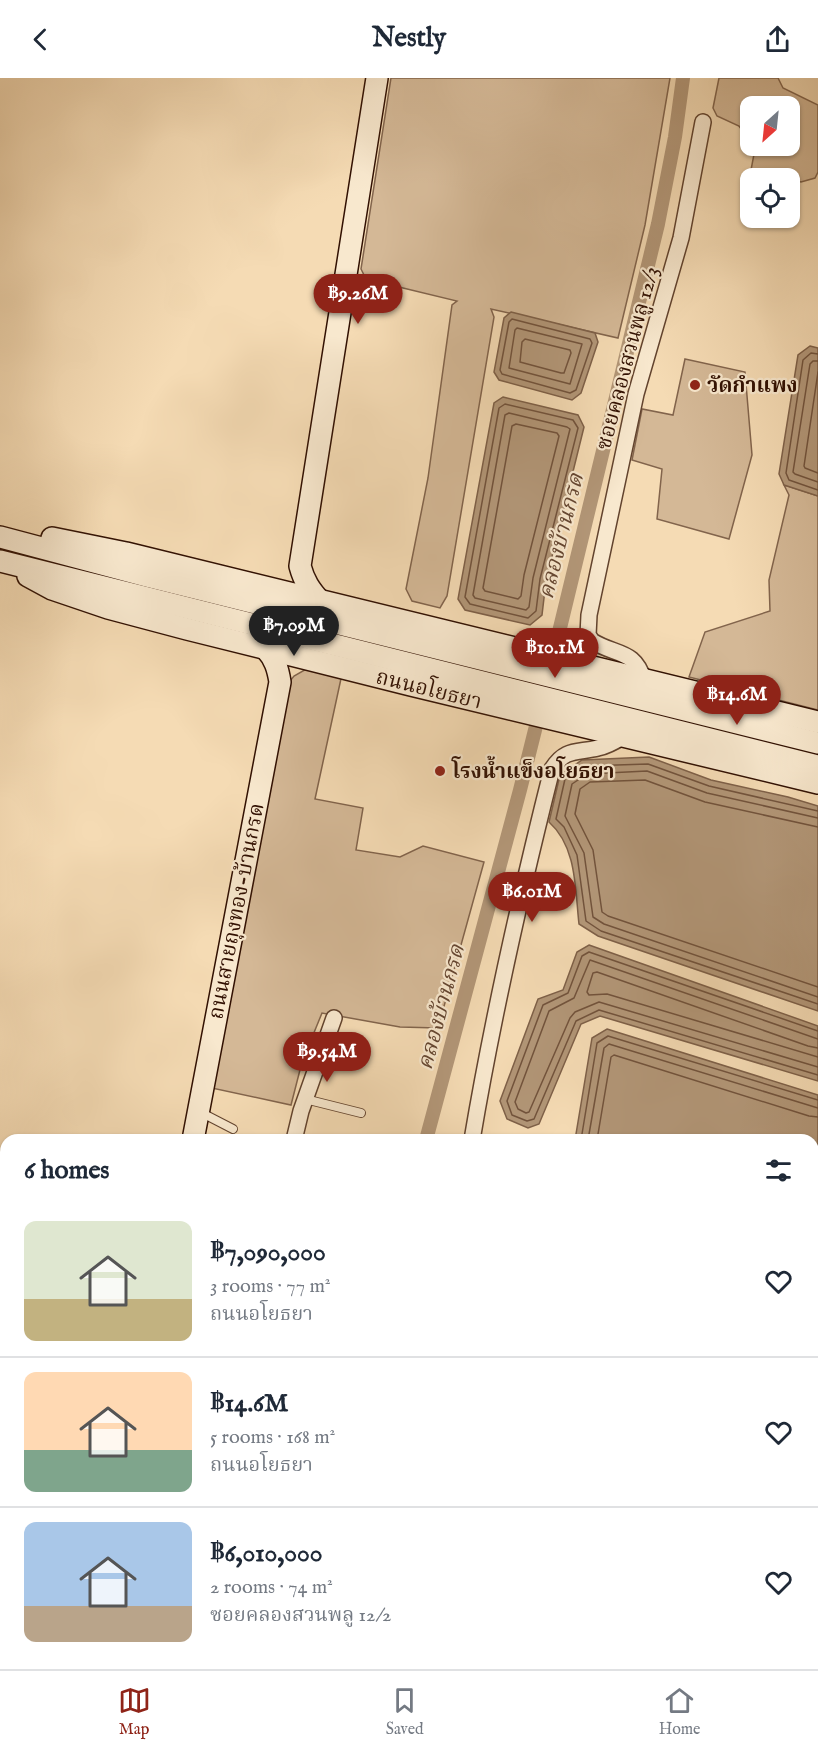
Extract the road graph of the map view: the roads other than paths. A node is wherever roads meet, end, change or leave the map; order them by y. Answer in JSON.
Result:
{"nodes":[{"id":1,"x":377,"y":78,"type":"edge"},
{"id":2,"x":703,"y":122,"type":"dead end"},
{"id":3,"x":8,"y":539,"type":"edge"},
{"id":4,"x":6,"y":563,"type":"edge"},
{"id":5,"x":300,"y":566,"type":"junction"},
{"id":6,"x":269,"y":588,"type":"junction"},
{"id":7,"x":320,"y":601,"type":"junction"},
{"id":8,"x":266,"y":649,"type":"junction"},
{"id":9,"x":308,"y":659,"type":"junction"},
{"id":10,"x":539,"y":664,"type":"junction"},
{"id":11,"x":645,"y":681,"type":"junction"},
{"id":12,"x":280,"y":682,"type":"junction"},
{"id":13,"x":572,"y":693,"type":"junction"},
{"id":14,"x":528,"y":703,"type":"junction"},
{"id":15,"x":818,"y":722,"type":"edge"},
{"id":16,"x":624,"y":736,"type":"junction"},
{"id":17,"x":818,"y":743,"type":"edge"},
{"id":18,"x":818,"y":766,"type":"edge"},
{"id":19,"x":818,"y":783,"type":"edge"},
{"id":20,"x":334,"y":1018,"type":"dead end"},
{"id":21,"x":326,"y":1036,"type":"junction"},
{"id":22,"x":357,"y":1045,"type":"dead end"},
{"id":23,"x":305,"y":1099,"type":"junction"},
{"id":24,"x":198,"y":1111,"type":"junction"},
{"id":25,"x":361,"y":1113,"type":"dead end"},
{"id":26,"x":233,"y":1129,"type":"dead end"},
{"id":27,"x":194,"y":1134,"type":"edge"},
{"id":28,"x":296,"y":1134,"type":"edge"},
{"id":29,"x":473,"y":1134,"type":"edge"}],
"edges":[{"from":1,"to":5,"type":"street"},
{"from":2,"to":11,"type":"street","name":"ซอยคลองสวนพลู 12/3"},
{"from":3,"to":6,"type":"street","name":"ถนนอโยธยา"},
{"from":3,"to":10,"type":"street","name":"ถนนอโยธยา"},
{"from":4,"to":8,"type":"street","name":"ถนนอโยธยา"},
{"from":4,"to":14,"type":"street","name":"ถนนอโยธยา"},
{"from":5,"to":6,"type":"street"},
{"from":5,"to":7,"type":"street"},
{"from":6,"to":7,"type":"street","name":"ถนนอโยธยา"},
{"from":7,"to":10,"type":"street","name":"ถนนอโยธยา"},
{"from":8,"to":9,"type":"street","name":"ถนนอโยธยา"},
{"from":8,"to":12,"type":"street","name":"ถนนสายถุงทอง-บ้านกรด"},
{"from":9,"to":12,"type":"street"},
{"from":9,"to":14,"type":"street","name":"ถนนอโยธยา"},
{"from":10,"to":13,"type":"street","name":"ถนนอโยธยา"},
{"from":11,"to":13,"type":"street","name":"ถนนอโยธยา"},
{"from":11,"to":15,"type":"street","name":"ถนนอโยธยา"},
{"from":12,"to":24,"type":"street","name":"ถนนสายถุงทอง-บ้านกรด"},
{"from":13,"to":14,"type":"street","name":"ถนนอโยธยา"},
{"from":13,"to":16,"type":"street","name":"ถนนอโยธยา"},
{"from":13,"to":17,"type":"street","name":"ถนนอโยธยา"},
{"from":13,"to":18,"type":"street","name":"ถนนอโยธยา"},
{"from":16,"to":19,"type":"street","name":"ถนนอโยธยา"},
{"from":16,"to":29,"type":"street"},
{"from":20,"to":21,"type":"street"},
{"from":21,"to":22,"type":"lane"},
{"from":21,"to":23,"type":"street"},
{"from":23,"to":25,"type":"lane"},
{"from":23,"to":28,"type":"street"},
{"from":24,"to":26,"type":"lane"},
{"from":24,"to":27,"type":"street","name":"ถนนสายถุงทอง-บ้านกรด"}]}
